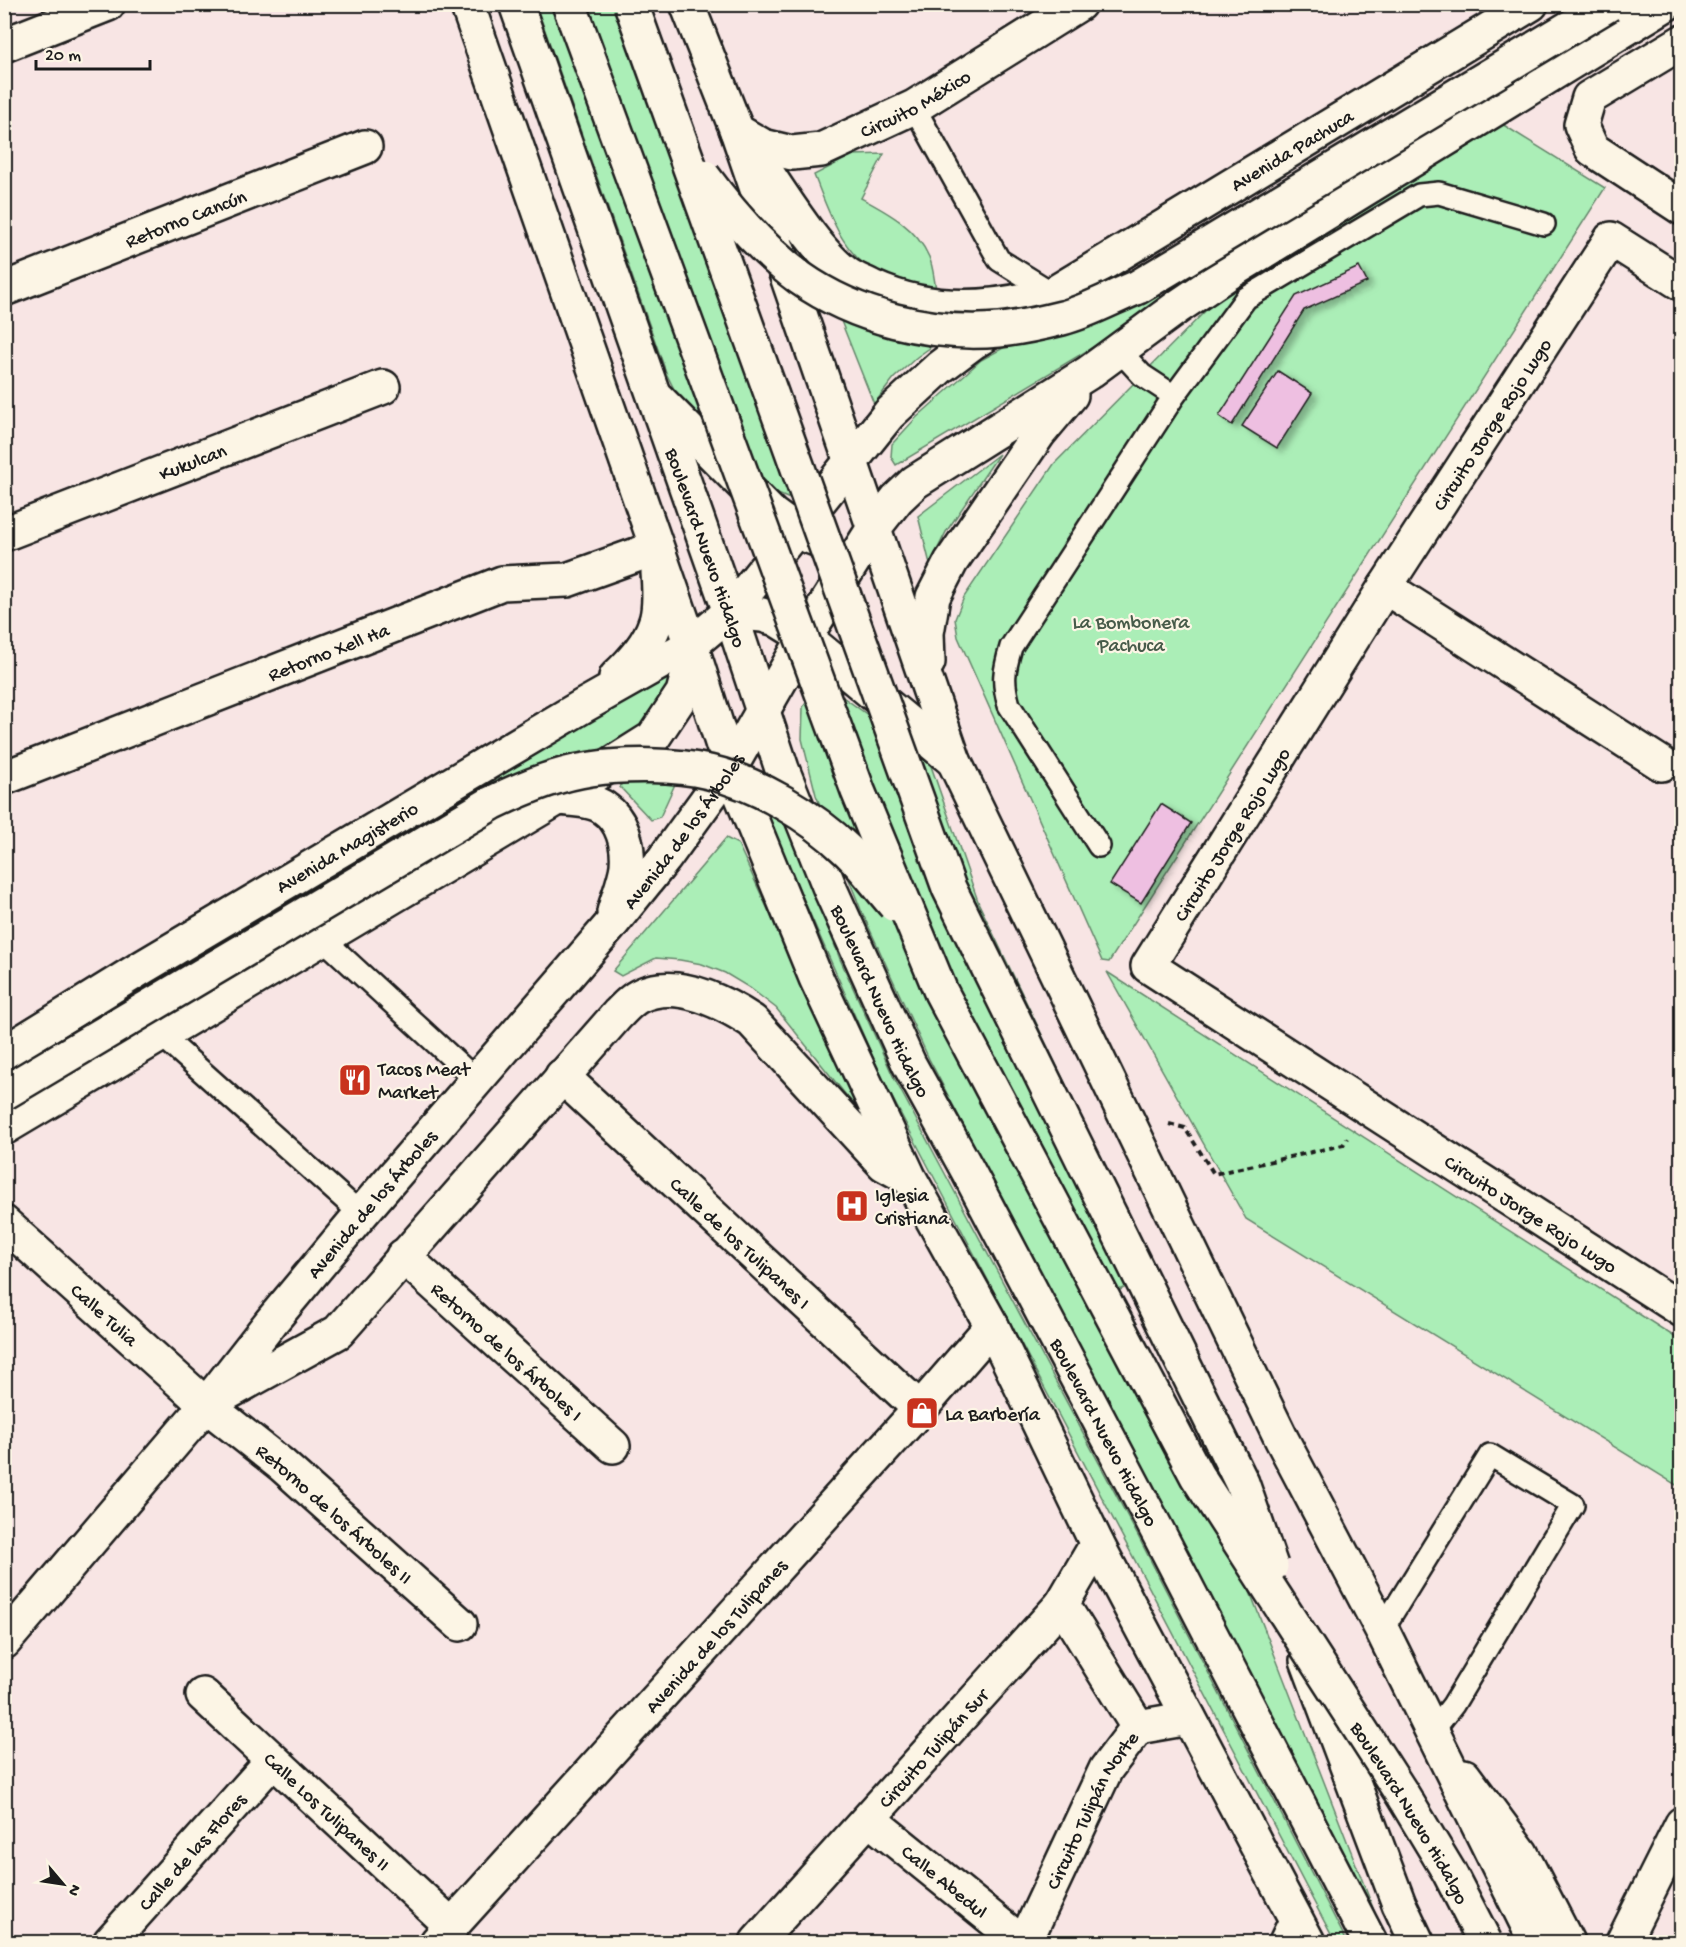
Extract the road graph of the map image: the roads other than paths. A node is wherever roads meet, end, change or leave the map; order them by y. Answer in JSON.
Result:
{"nodes":[{"id":1,"x":108,"y":4,"type":"edge"},
{"id":2,"x":467,"y":4,"type":"edge"},
{"id":3,"x":516,"y":4,"type":"edge"},
{"id":4,"x":569,"y":4,"type":"edge"},
{"id":5,"x":632,"y":4,"type":"edge"},
{"id":6,"x":687,"y":4,"type":"edge"},
{"id":7,"x":1079,"y":4,"type":"edge"},
{"id":8,"x":1531,"y":4,"type":"edge"},
{"id":9,"x":1609,"y":4,"type":"edge"},
{"id":10,"x":1666,"y":4,"type":"edge"},
{"id":11,"x":1682,"y":42,"type":"edge"},
{"id":12,"x":4,"y":45,"type":"edge"},
{"id":13,"x":914,"y":107,"type":"junction"},
{"id":14,"x":737,"y":131,"type":"junction"},
{"id":15,"x":365,"y":147,"type":"dead end"},
{"id":16,"x":685,"y":150,"type":"junction"},
{"id":17,"x":1682,"y":208,"type":"edge"},
{"id":18,"x":1544,"y":224,"type":"dead end"},
{"id":19,"x":1682,"y":284,"type":"edge"},
{"id":20,"x":4,"y":289,"type":"edge"},
{"id":21,"x":1052,"y":293,"type":"junction"},
{"id":22,"x":1119,"y":350,"type":"junction"},
{"id":23,"x":1088,"y":373,"type":"junction"},
{"id":24,"x":383,"y":387,"type":"dead end"},
{"id":25,"x":652,"y":394,"type":"junction"},
{"id":26,"x":1174,"y":396,"type":"junction"},
{"id":27,"x":617,"y":435,"type":"junction"},
{"id":28,"x":851,"y":460,"type":"junction"},
{"id":29,"x":874,"y":528,"type":"junction"},
{"id":30,"x":795,"y":531,"type":"junction"},
{"id":31,"x":4,"y":534,"type":"edge"},
{"id":32,"x":656,"y":548,"type":"junction"},
{"id":33,"x":1385,"y":587,"type":"junction"},
{"id":34,"x":730,"y":612,"type":"junction"},
{"id":35,"x":805,"y":637,"type":"junction"},
{"id":36,"x":691,"y":645,"type":"junction"},
{"id":37,"x":928,"y":685,"type":"junction"},
{"id":38,"x":583,"y":706,"type":"junction"},
{"id":39,"x":762,"y":711,"type":"junction"},
{"id":40,"x":954,"y":761,"type":"junction"},
{"id":41,"x":1662,"y":764,"type":"dead end"},
{"id":42,"x":730,"y":768,"type":"junction"},
{"id":43,"x":4,"y":778,"type":"edge"},
{"id":44,"x":558,"y":798,"type":"junction"},
{"id":45,"x":1099,"y":846,"type":"dead end"},
{"id":46,"x":912,"y":924,"type":"junction"},
{"id":47,"x":610,"y":926,"type":"junction"},
{"id":48,"x":322,"y":938,"type":"junction"},
{"id":49,"x":160,"y":1034,"type":"junction"},
{"id":50,"x":4,"y":1053,"type":"edge"},
{"id":51,"x":562,"y":1076,"type":"junction"},
{"id":52,"x":476,"y":1080,"type":"junction"},
{"id":53,"x":4,"y":1093,"type":"edge"},
{"id":54,"x":4,"y":1128,"type":"edge"},
{"id":55,"x":909,"y":1177,"type":"junction"},
{"id":56,"x":361,"y":1214,"type":"junction"},
{"id":57,"x":4,"y":1223,"type":"edge"},
{"id":58,"x":403,"y":1256,"type":"junction"},
{"id":59,"x":1682,"y":1310,"type":"edge"},
{"id":60,"x":992,"y":1326,"type":"junction"},
{"id":61,"x":206,"y":1405,"type":"junction"},
{"id":62,"x":920,"y":1409,"type":"junction"},
{"id":63,"x":612,"y":1446,"type":"dead end"},
{"id":64,"x":1097,"y":1544,"type":"junction"},
{"id":65,"x":1062,"y":1604,"type":"junction"},
{"id":66,"x":460,"y":1624,"type":"dead end"},
{"id":67,"x":1382,"y":1630,"type":"junction"},
{"id":68,"x":4,"y":1642,"type":"edge"},
{"id":69,"x":203,"y":1695,"type":"dead end"},
{"id":70,"x":1190,"y":1718,"type":"junction"},
{"id":71,"x":1138,"y":1727,"type":"junction"},
{"id":72,"x":1431,"y":1733,"type":"junction"},
{"id":73,"x":272,"y":1761,"type":"junction"},
{"id":74,"x":869,"y":1819,"type":"junction"},
{"id":75,"x":1682,"y":1824,"type":"edge"},
{"id":76,"x":445,"y":1934,"type":"edge"},
{"id":77,"x":1297,"y":1935,"type":"edge"},
{"id":78,"x":110,"y":1942,"type":"edge"},
{"id":79,"x":757,"y":1942,"type":"edge"},
{"id":80,"x":1023,"y":1942,"type":"edge"},
{"id":81,"x":1370,"y":1942,"type":"edge"},
{"id":82,"x":1417,"y":1942,"type":"edge"},
{"id":83,"x":1485,"y":1942,"type":"edge"},
{"id":84,"x":1536,"y":1942,"type":"edge"},
{"id":85,"x":1567,"y":1942,"type":"edge"},
{"id":86,"x":1623,"y":1942,"type":"edge"}],
"edges":[{"from":1,"to":12,"type":"main road"},
{"from":2,"to":27,"type":"main road"},
{"from":3,"to":25,"type":"main road","name":"Boulevard Nuevo Hidalgo"},
{"from":4,"to":46,"type":"main road","name":"Boulevard Nuevo Hidalgo","bridge":true},
{"from":5,"to":16,"type":"main road","name":"Boulevard Nuevo Hidalgo","bridge":true},
{"from":6,"to":14,"type":"main road"},
{"from":7,"to":13,"type":"main road","name":"Circuito México"},
{"from":8,"to":21,"type":"main road","name":"Avenida Pachuca"},
{"from":9,"to":16,"type":"main road","bridge":true},
{"from":10,"to":22,"type":"main road"},
{"from":11,"to":17,"type":"main road"},
{"from":13,"to":14,"type":"main road","name":"Circuito México"},
{"from":13,"to":21,"type":"lane"},
{"from":14,"to":21,"type":"main road"},
{"from":14,"to":28,"type":"main road"},
{"from":15,"to":20,"type":"main road","name":"Retorno Cancún"},
{"from":16,"to":82,"type":"main road","name":"Boulevard Nuevo Hidalgo","bridge":true},
{"from":18,"to":26,"type":"lane"},
{"from":19,"to":33,"type":"main road","name":"Circuito Jorge Rojo Lugo"},
{"from":21,"to":28,"type":"main road","name":"Avenida Pachuca"},
{"from":22,"to":23,"type":"main road"},
{"from":22,"to":26,"type":"lane"},
{"from":23,"to":29,"type":"main road","name":"Avenida de los Árboles"},
{"from":23,"to":37,"type":"main road"},
{"from":24,"to":31,"type":"main road","name":"Kukulcan"},
{"from":25,"to":30,"type":"main road"},
{"from":25,"to":34,"type":"main road","name":"Boulevard Nuevo Hidalgo"},
{"from":26,"to":45,"type":"lane"},
{"from":27,"to":32,"type":"main road"},
{"from":27,"to":34,"type":"main road"},
{"from":28,"to":29,"type":"main road"},
{"from":28,"to":30,"type":"main road","name":"Avenida Magisterio"},
{"from":29,"to":30,"type":"main road"},
{"from":29,"to":35,"type":"main road","name":"Avenida de los Árboles"},
{"from":29,"to":37,"type":"main road"},
{"from":30,"to":34,"type":"main road","name":"Avenida Magisterio"},
{"from":32,"to":36,"type":"main road"},
{"from":32,"to":38,"type":"main road"},
{"from":32,"to":43,"type":"main road","name":"Retorno Xell Ha"},
{"from":33,"to":41,"type":"main road"},
{"from":33,"to":59,"type":"main road","name":"Circuito Jorge Rojo Lugo"},
{"from":34,"to":35,"type":"main road"},
{"from":34,"to":36,"type":"main road","name":"Avenida Magisterio"},
{"from":34,"to":39,"type":"main road","name":"Boulevard Nuevo Hidalgo"},
{"from":35,"to":39,"type":"main road","name":"Avenida de los Árboles"},
{"from":35,"to":40,"type":"main road"},
{"from":36,"to":38,"type":"main road","name":"Avenida Magisterio"},
{"from":36,"to":42,"type":"main road"},
{"from":36,"to":44,"type":"main road"},
{"from":37,"to":40,"type":"main road"},
{"from":38,"to":50,"type":"main road","name":"Avenida Magisterio"},
{"from":39,"to":42,"type":"main road","name":"Avenida de los Árboles"},
{"from":39,"to":81,"type":"main road","name":"Boulevard Nuevo Hidalgo"},
{"from":40,"to":67,"type":"main road"},
{"from":42,"to":47,"type":"main road","name":"Avenida de los Árboles"},
{"from":42,"to":55,"type":"main road"},
{"from":44,"to":47,"type":"main road"},
{"from":44,"to":48,"type":"main road"},
{"from":46,"to":53,"type":"main road","bridge":true},
{"from":46,"to":83,"type":"main road","name":"Boulevard Nuevo Hidalgo","bridge":true},
{"from":47,"to":52,"type":"main road","name":"Avenida de los Árboles"},
{"from":48,"to":49,"type":"main road"},
{"from":48,"to":52,"type":"lane"},
{"from":49,"to":54,"type":"main road"},
{"from":49,"to":56,"type":"lane"},
{"from":51,"to":55,"type":"main road"},
{"from":51,"to":58,"type":"main road"},
{"from":51,"to":62,"type":"main road","name":"Calle de los Tulipanes I"},
{"from":52,"to":56,"type":"main road","name":"Avenida de los Árboles"},
{"from":55,"to":60,"type":"main road"},
{"from":56,"to":61,"type":"main road","name":"Avenida de los Árboles"},
{"from":57,"to":61,"type":"main road","name":"Calle Tulia"},
{"from":58,"to":61,"type":"main road"},
{"from":58,"to":63,"type":"main road","name":"Retorno de los Árboles I"},
{"from":60,"to":62,"type":"main road","name":"Avenida de los Tulipanes"},
{"from":60,"to":64,"type":"main road"},
{"from":61,"to":66,"type":"main road","name":"Retorno de los Árboles II"},
{"from":61,"to":68,"type":"main road","name":"Avenida de los Árboles"},
{"from":62,"to":76,"type":"main road","name":"Avenida de los Tulipanes"},
{"from":64,"to":65,"type":"main road","name":"Circuito Tulipán Sur"},
{"from":64,"to":70,"type":"main road"},
{"from":65,"to":71,"type":"main road"},
{"from":65,"to":74,"type":"main road","name":"Circuito Tulipán Sur"},
{"from":67,"to":72,"type":"main road"},
{"from":67,"to":72,"type":"lane"},
{"from":69,"to":73,"type":"main road","name":"Calle Los Tulipanes II"},
{"from":70,"to":71,"type":"main road","name":"Circuito Tulipán Norte"},
{"from":70,"to":77,"type":"main road"},
{"from":71,"to":80,"type":"main road","name":"Circuito Tulipán Norte"},
{"from":72,"to":84,"type":"main road"},
{"from":72,"to":85,"type":"main road"},
{"from":73,"to":76,"type":"main road","name":"Calle Los Tulipanes II"},
{"from":73,"to":78,"type":"main road","name":"Calle de las Flores"},
{"from":74,"to":79,"type":"main road","name":"Circuito Tulipán Sur"},
{"from":74,"to":80,"type":"main road","name":"Calle Abedul"},
{"from":75,"to":86,"type":"main road"}]}
